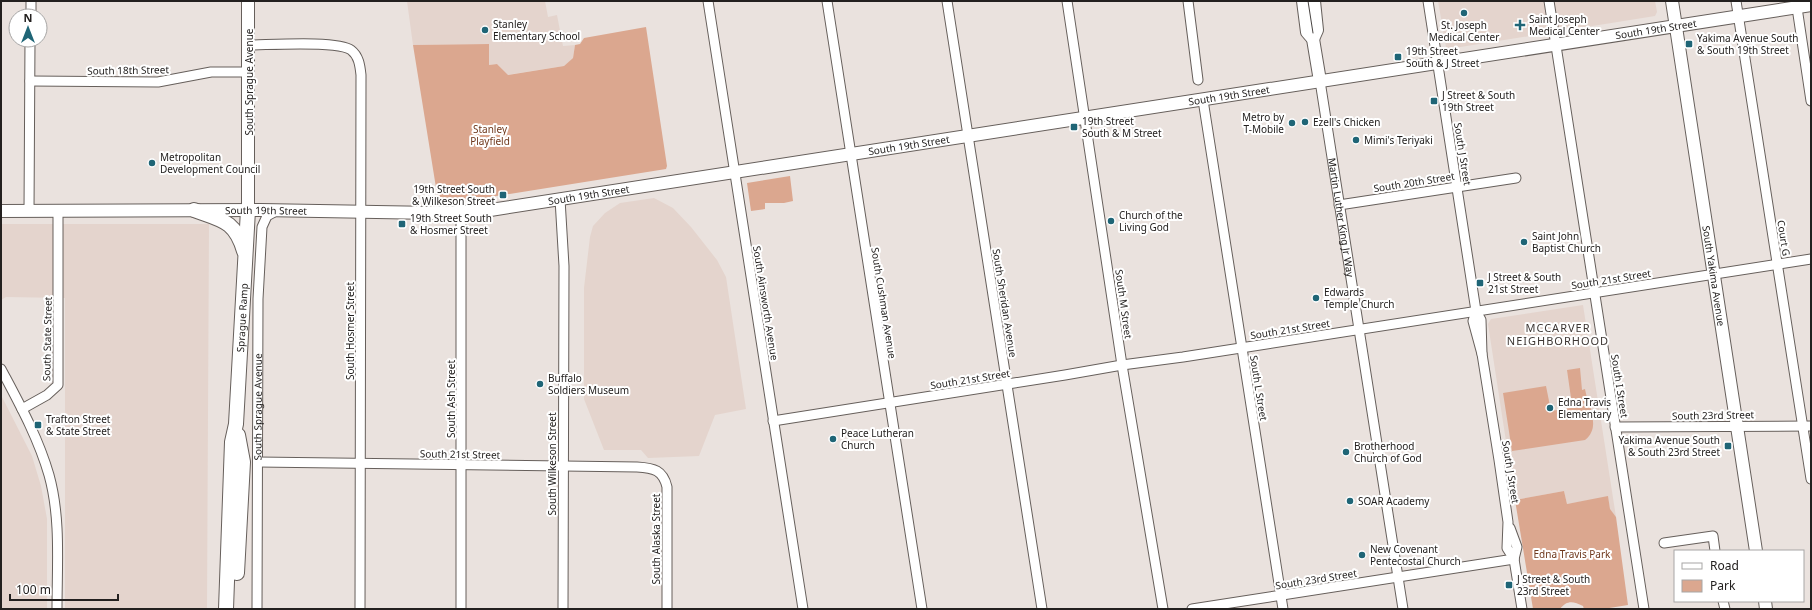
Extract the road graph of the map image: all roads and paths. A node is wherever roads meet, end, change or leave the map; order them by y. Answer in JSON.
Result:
{"nodes":[{"id":1,"x":248,"y":1,"type":"edge"},
{"id":2,"x":708,"y":1,"type":"edge"},
{"id":3,"x":827,"y":1,"type":"edge"},
{"id":4,"x":947,"y":1,"type":"edge"},
{"id":5,"x":1068,"y":1,"type":"edge"},
{"id":6,"x":1188,"y":1,"type":"edge"},
{"id":7,"x":1303,"y":1,"type":"edge"},
{"id":8,"x":1314,"y":1,"type":"edge"},
{"id":9,"x":1428,"y":1,"type":"edge"},
{"id":10,"x":1549,"y":1,"type":"edge"},
{"id":11,"x":1672,"y":1,"type":"edge"},
{"id":12,"x":1736,"y":1,"type":"edge"},
{"id":13,"x":1796,"y":4,"type":"edge"},
{"id":14,"x":1811,"y":5,"type":"edge"},
{"id":15,"x":1739,"y":16,"type":"junction"},
{"id":16,"x":1676,"y":26,"type":"junction"},
{"id":17,"x":1314,"y":39,"type":"junction"},
{"id":18,"x":249,"y":44,"type":"junction"},
{"id":19,"x":1556,"y":45,"type":"junction"},
{"id":20,"x":30,"y":48,"type":"edge"},
{"id":21,"x":1438,"y":63,"type":"junction"},
{"id":22,"x":249,"y":72,"type":"junction"},
{"id":23,"x":1198,"y":80,"type":"dead end"},
{"id":24,"x":30,"y":81,"type":"junction"},
{"id":25,"x":1320,"y":81,"type":"junction"},
{"id":26,"x":1203,"y":100,"type":"junction"},
{"id":27,"x":1811,"y":101,"type":"edge"},
{"id":28,"x":1085,"y":117,"type":"junction"},
{"id":29,"x":968,"y":136,"type":"junction"},
{"id":30,"x":851,"y":154,"type":"junction"},
{"id":31,"x":734,"y":172,"type":"junction"},
{"id":32,"x":1516,"y":178,"type":"dead end"},
{"id":33,"x":1457,"y":187,"type":"junction"},
{"id":34,"x":560,"y":200,"type":"junction"},
{"id":35,"x":1340,"y":205,"type":"junction"},
{"id":36,"x":194,"y":210,"type":"junction"},
{"id":37,"x":248,"y":210,"type":"junction"},
{"id":38,"x":1,"y":211,"type":"edge"},
{"id":39,"x":29,"y":211,"type":"junction"},
{"id":40,"x":276,"y":211,"type":"junction"},
{"id":41,"x":58,"y":212,"type":"junction"},
{"id":42,"x":360,"y":212,"type":"junction"},
{"id":43,"x":461,"y":212,"type":"junction"},
{"id":44,"x":246,"y":259,"type":"junction"},
{"id":45,"x":1811,"y":259,"type":"edge"},
{"id":46,"x":1777,"y":264,"type":"junction"},
{"id":47,"x":1714,"y":274,"type":"junction"},
{"id":48,"x":1594,"y":293,"type":"junction"},
{"id":49,"x":1476,"y":311,"type":"junction"},
{"id":50,"x":1359,"y":329,"type":"junction"},
{"id":51,"x":1241,"y":348,"type":"junction"},
{"id":52,"x":1122,"y":365,"type":"junction"},
{"id":53,"x":1,"y":369,"type":"edge"},
{"id":54,"x":1006,"y":384,"type":"junction"},
{"id":55,"x":888,"y":402,"type":"junction"},
{"id":56,"x":22,"y":409,"type":"junction"},
{"id":57,"x":773,"y":421,"type":"junction"},
{"id":58,"x":236,"y":424,"type":"junction"},
{"id":59,"x":1736,"y":426,"type":"junction"},
{"id":60,"x":1807,"y":426,"type":"edge"},
{"id":61,"x":1615,"y":427,"type":"junction"},
{"id":62,"x":258,"y":462,"type":"junction"},
{"id":63,"x":361,"y":464,"type":"junction"},
{"id":64,"x":462,"y":465,"type":"junction"},
{"id":65,"x":563,"y":466,"type":"junction"},
{"id":66,"x":660,"y":472,"type":"joint"},
{"id":67,"x":1811,"y":479,"type":"edge"},
{"id":68,"x":1664,"y":544,"type":"dead end"},
{"id":69,"x":1715,"y":550,"type":"edge"},
{"id":70,"x":1756,"y":550,"type":"edge"},
{"id":71,"x":1514,"y":558,"type":"junction"},
{"id":72,"x":1398,"y":577,"type":"junction"},
{"id":73,"x":1280,"y":595,"type":"junction"},
{"id":74,"x":57,"y":609,"type":"edge"},
{"id":75,"x":226,"y":609,"type":"edge"},
{"id":76,"x":235,"y":609,"type":"edge"},
{"id":77,"x":257,"y":609,"type":"edge"},
{"id":78,"x":360,"y":609,"type":"edge"},
{"id":79,"x":461,"y":609,"type":"edge"},
{"id":80,"x":563,"y":609,"type":"edge"},
{"id":81,"x":667,"y":609,"type":"edge"},
{"id":82,"x":803,"y":609,"type":"edge"},
{"id":83,"x":922,"y":609,"type":"edge"},
{"id":84,"x":1042,"y":609,"type":"edge"},
{"id":85,"x":1162,"y":609,"type":"edge"},
{"id":86,"x":1192,"y":609,"type":"edge"},
{"id":87,"x":1283,"y":609,"type":"edge"},
{"id":88,"x":1403,"y":609,"type":"edge"},
{"id":89,"x":1522,"y":609,"type":"edge"},
{"id":90,"x":1644,"y":609,"type":"edge"}],
"edges":[{"from":1,"to":18,"type":"main road","name":"South Sprague Avenue"},
{"from":2,"to":31,"type":"street","name":"South Ainsworth Avenue"},
{"from":3,"to":30,"type":"street","name":"South Cushman Avenue"},
{"from":4,"to":29,"type":"street","name":"South Sheridan Avenue"},
{"from":5,"to":28,"type":"street","name":"South M Street"},
{"from":6,"to":23,"type":"street"},
{"from":7,"to":17,"type":"main road","name":"Martin Luther King Jr Way"},
{"from":8,"to":17,"type":"main road","name":"Martin Luther King Jr Way"},
{"from":9,"to":21,"type":"street","name":"South J Street"},
{"from":10,"to":19,"type":"street","name":"South I Street"},
{"from":11,"to":16,"type":"main road","name":"South Yakima Avenue"},
{"from":12,"to":15,"type":"street","name":"Court G"},
{"from":13,"to":14,"type":"main road","name":"South 19th Street"},
{"from":13,"to":15,"type":"main road","name":"South 19th Street"},
{"from":13,"to":27,"type":"street"},
{"from":15,"to":16,"type":"main road","name":"South 19th Street"},
{"from":15,"to":46,"type":"street","name":"Court G"},
{"from":16,"to":19,"type":"main road","name":"South 19th Street"},
{"from":16,"to":47,"type":"main road","name":"South Yakima Avenue"},
{"from":17,"to":25,"type":"main road","name":"Martin Luther King Jr Way"},
{"from":18,"to":22,"type":"main road","name":"South Sprague Avenue"},
{"from":18,"to":42,"type":"street","name":"South Hosmer Street"},
{"from":19,"to":21,"type":"main road","name":"South 19th Street"},
{"from":19,"to":48,"type":"street","name":"South I Street"},
{"from":20,"to":24,"type":"street"},
{"from":21,"to":25,"type":"main road","name":"South 19th Street"},
{"from":21,"to":33,"type":"street","name":"South J Street"},
{"from":22,"to":24,"type":"street","name":"South 18th Street"},
{"from":22,"to":37,"type":"main road","name":"South Sprague Avenue"},
{"from":24,"to":39,"type":"street"},
{"from":25,"to":26,"type":"main road","name":"South 19th Street"},
{"from":25,"to":35,"type":"street","name":"Martin Luther King Jr Way"},
{"from":26,"to":28,"type":"main road","name":"South 19th Street"},
{"from":26,"to":51,"type":"street","name":"South L Street"},
{"from":28,"to":29,"type":"main road","name":"South 19th Street"},
{"from":28,"to":52,"type":"street","name":"South M Street"},
{"from":29,"to":30,"type":"main road","name":"South 19th Street"},
{"from":29,"to":54,"type":"street","name":"South Sheridan Avenue"},
{"from":30,"to":31,"type":"main road","name":"South 19th Street"},
{"from":30,"to":55,"type":"street","name":"South Cushman Avenue"},
{"from":31,"to":34,"type":"main road","name":"South 19th Street"},
{"from":31,"to":57,"type":"street","name":"South Ainsworth Avenue"},
{"from":32,"to":33,"type":"street","name":"South 20th Street"},
{"from":33,"to":35,"type":"street","name":"South 20th Street"},
{"from":33,"to":49,"type":"street","name":"South J Street"},
{"from":34,"to":43,"type":"main road","name":"South 19th Street"},
{"from":34,"to":65,"type":"street","name":"South Wilkeson Street"},
{"from":35,"to":50,"type":"street","name":"Martin Luther King Jr Way"},
{"from":36,"to":37,"type":"main road","name":"South 19th Street"},
{"from":36,"to":41,"type":"main road","name":"South 19th Street"},
{"from":36,"to":44,"type":"highway"},
{"from":37,"to":40,"type":"main road","name":"South 19th Street"},
{"from":37,"to":44,"type":"highway","name":"Sprague Ramp"},
{"from":38,"to":39,"type":"main road","name":"South 19th Street"},
{"from":39,"to":41,"type":"main road","name":"South 19th Street"},
{"from":40,"to":42,"type":"main road","name":"South 19th Street"},
{"from":40,"to":62,"type":"street","name":"South Sprague Avenue"},
{"from":41,"to":56,"type":"street","name":"South State Street"},
{"from":42,"to":43,"type":"main road","name":"South 19th Street"},
{"from":42,"to":63,"type":"street","name":"South Hosmer Street"},
{"from":43,"to":64,"type":"street","name":"South Ash Street"},
{"from":44,"to":58,"type":"highway","name":"Sprague Ramp"},
{"from":45,"to":46,"type":"street","name":"South 21st Street"},
{"from":46,"to":47,"type":"street","name":"South 21st Street"},
{"from":46,"to":60,"type":"street","name":"Court G"},
{"from":47,"to":48,"type":"street","name":"South 21st Street"},
{"from":47,"to":59,"type":"main road","name":"South Yakima Avenue"},
{"from":48,"to":49,"type":"street","name":"South 21st Street"},
{"from":48,"to":61,"type":"street","name":"South I Street"},
{"from":49,"to":50,"type":"street","name":"South 21st Street"},
{"from":49,"to":71,"type":"street","name":"South J Street"},
{"from":50,"to":51,"type":"street","name":"South 21st Street"},
{"from":50,"to":72,"type":"street","name":"Martin Luther King Jr Way"},
{"from":51,"to":52,"type":"street","name":"South 21st Street"},
{"from":51,"to":73,"type":"street","name":"South L Street"},
{"from":52,"to":54,"type":"street","name":"South 21st Street"},
{"from":52,"to":85,"type":"street","name":"South M Street"},
{"from":53,"to":56,"type":"street"},
{"from":54,"to":55,"type":"street","name":"South 21st Street"},
{"from":54,"to":84,"type":"street","name":"South Sheridan Avenue"},
{"from":55,"to":57,"type":"street","name":"South 21st Street"},
{"from":55,"to":83,"type":"street","name":"South Cushman Avenue"},
{"from":56,"to":74,"type":"street"},
{"from":57,"to":82,"type":"street","name":"South Ainsworth Avenue"},
{"from":58,"to":75,"type":"highway","name":"Sprague Ramp"},
{"from":58,"to":76,"type":"highway","name":"Sprague Ramp"},
{"from":59,"to":60,"type":"street","name":"South 23rd Street"},
{"from":59,"to":61,"type":"street","name":"South 23rd Street"},
{"from":59,"to":70,"type":"main road","name":"South Yakima Avenue"},
{"from":60,"to":67,"type":"street","name":"Court G"},
{"from":61,"to":90,"type":"street","name":"South I Street"},
{"from":62,"to":63,"type":"street","name":"South 21st Street"},
{"from":62,"to":77,"type":"street","name":"South Sprague Avenue"},
{"from":63,"to":64,"type":"street","name":"South 21st Street"},
{"from":63,"to":78,"type":"street","name":"South Hosmer Street"},
{"from":64,"to":65,"type":"street","name":"South 21st Street"},
{"from":64,"to":79,"type":"street","name":"South Ash Street"},
{"from":65,"to":66,"type":"street","name":"South 21st Street"},
{"from":65,"to":80,"type":"street","name":"South Wilkeson Street"},
{"from":66,"to":81,"type":"street","name":"South Alaska Street"},
{"from":68,"to":69,"type":"street"},
{"from":71,"to":72,"type":"street","name":"South 23rd Street"},
{"from":71,"to":89,"type":"street","name":"South J Street"},
{"from":72,"to":73,"type":"street","name":"South 23rd Street"},
{"from":72,"to":88,"type":"street","name":"Martin Luther King Jr Way"},
{"from":73,"to":86,"type":"street","name":"South 23rd Street"},
{"from":73,"to":87,"type":"street","name":"South L Street"}]}
